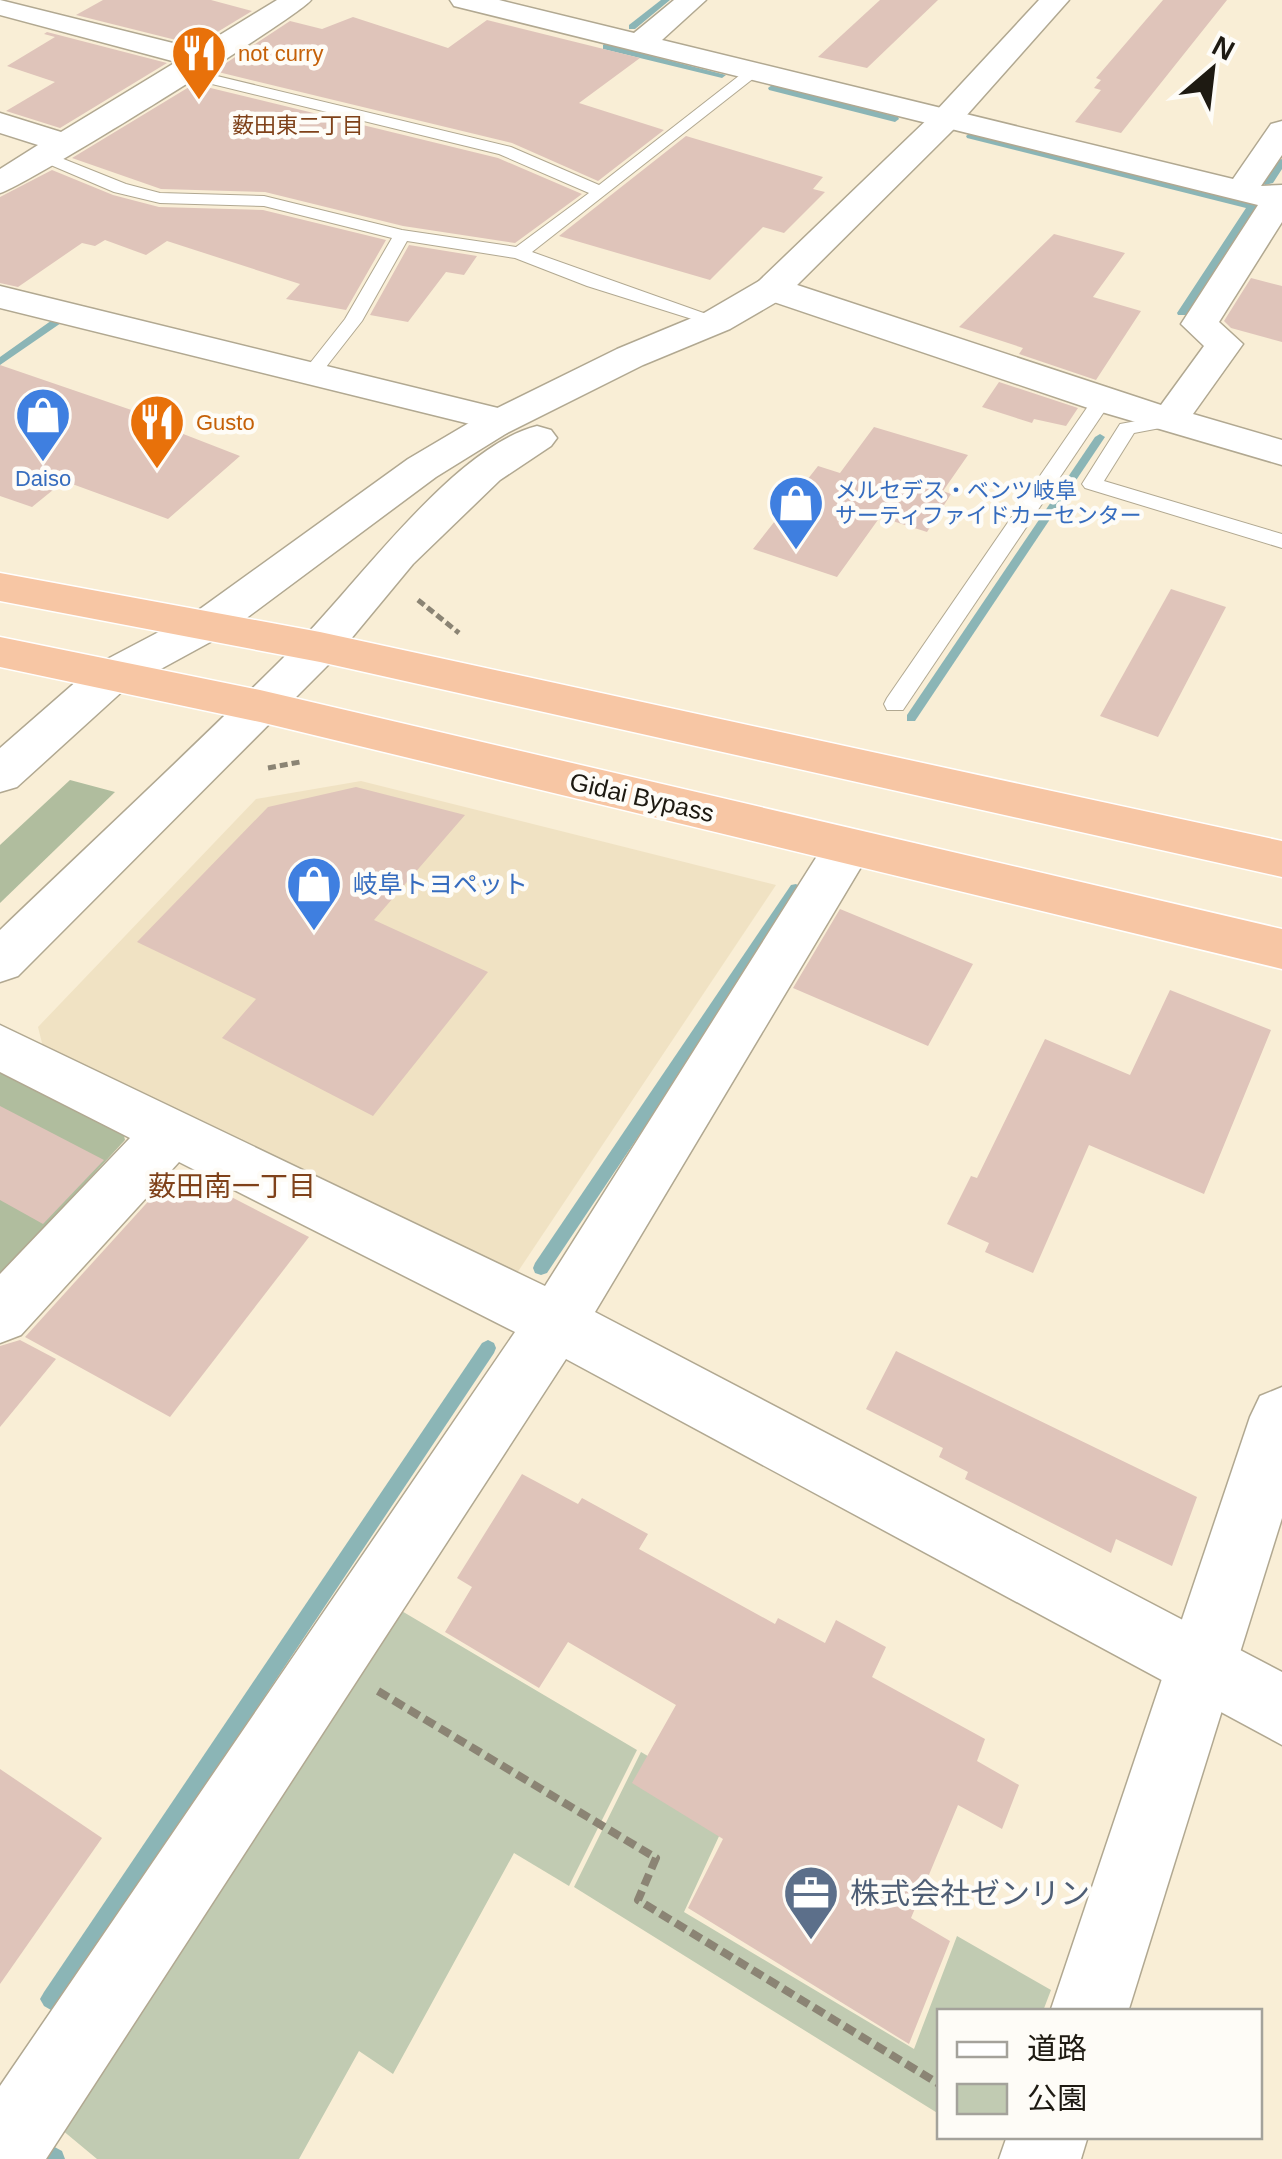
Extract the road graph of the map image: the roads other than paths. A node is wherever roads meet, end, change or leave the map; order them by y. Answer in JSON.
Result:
{"nodes":[{"id":1,"x":297,"y":0,"type":"edge"},
{"id":2,"x":464,"y":0,"type":"edge"},
{"id":3,"x":650,"y":0,"type":"edge"},
{"id":4,"x":692,"y":0,"type":"edge"},
{"id":5,"x":1055,"y":0,"type":"edge"},
{"id":6,"x":0,"y":6,"type":"edge"},
{"id":7,"x":604,"y":35,"type":"junction"},
{"id":8,"x":640,"y":43,"type":"junction"},
{"id":9,"x":194,"y":66,"type":"junction"},
{"id":10,"x":754,"y":71,"type":"junction"},
{"id":11,"x":947,"y":118,"type":"junction"},
{"id":12,"x":0,"y":122,"type":"edge"},
{"id":13,"x":1282,"y":130,"type":"edge"},
{"id":14,"x":56,"y":150,"type":"junction"},
{"id":15,"x":0,"y":184,"type":"edge"},
{"id":16,"x":1241,"y":191,"type":"junction"},
{"id":17,"x":601,"y":192,"type":"junction"},
{"id":18,"x":1281,"y":199,"type":"edge"},
{"id":19,"x":402,"y":235,"type":"junction"},
{"id":20,"x":519,"y":253,"type":"junction"},
{"id":21,"x":772,"y":289,"type":"junction"},
{"id":22,"x":0,"y":296,"type":"edge"},
{"id":23,"x":717,"y":321,"type":"junction"},
{"id":24,"x":312,"y":372,"type":"junction"},
{"id":25,"x":1102,"y":400,"type":"junction"},
{"id":26,"x":1169,"y":421,"type":"junction"},
{"id":27,"x":493,"y":426,"type":"junction"},
{"id":28,"x":1282,"y":453,"type":"edge"},
{"id":29,"x":1282,"y":541,"type":"edge"},
{"id":30,"x":0,"y":586,"type":"edge"},
{"id":31,"x":209,"y":624,"type":"junction"},
{"id":32,"x":320,"y":647,"type":"junction"},
{"id":33,"x":0,"y":652,"type":"edge"},
{"id":34,"x":110,"y":677,"type":"junction"},
{"id":35,"x":896,"y":704,"type":"dead end"},
{"id":36,"x":260,"y":706,"type":"junction"},
{"id":37,"x":0,"y":776,"type":"edge"},
{"id":38,"x":848,"y":847,"type":"junction"},
{"id":39,"x":1282,"y":859,"type":"edge"},
{"id":40,"x":1282,"y":949,"type":"edge"},
{"id":41,"x":0,"y":962,"type":"edge"},
{"id":42,"x":0,"y":1046,"type":"edge"},
{"id":43,"x":171,"y":1133,"type":"junction"},
{"id":44,"x":0,"y":1316,"type":"edge"},
{"id":45,"x":556,"y":1322,"type":"junction"},
{"id":46,"x":1282,"y":1417,"type":"edge"},
{"id":47,"x":1202,"y":1669,"type":"junction"},
{"id":48,"x":1282,"y":1710,"type":"edge"},
{"id":49,"x":1090,"y":2009,"type":"edge"},
{"id":50,"x":0,"y":2157,"type":"edge"}],
"edges":[{"from":1,"to":9,"type":"street"},
{"from":2,"to":7,"type":"street"},
{"from":3,"to":7,"type":"street"},
{"from":4,"to":8,"type":"street"},
{"from":5,"to":11,"type":"street"},
{"from":6,"to":9,"type":"street"},
{"from":7,"to":8,"type":"street"},
{"from":8,"to":10,"type":"street"},
{"from":9,"to":14,"type":"street"},
{"from":9,"to":17,"type":"lane"},
{"from":10,"to":11,"type":"street"},
{"from":10,"to":17,"type":"lane"},
{"from":11,"to":16,"type":"street"},
{"from":11,"to":21,"type":"street"},
{"from":12,"to":14,"type":"street"},
{"from":13,"to":16,"type":"street"},
{"from":14,"to":15,"type":"street"},
{"from":14,"to":19,"type":"lane"},
{"from":16,"to":18,"type":"street"},
{"from":17,"to":20,"type":"lane"},
{"from":18,"to":26,"type":"street"},
{"from":19,"to":20,"type":"lane"},
{"from":19,"to":24,"type":"lane"},
{"from":20,"to":23,"type":"lane"},
{"from":21,"to":23,"type":"street"},
{"from":21,"to":25,"type":"street"},
{"from":22,"to":24,"type":"street"},
{"from":23,"to":27,"type":"street"},
{"from":23,"to":32,"type":"street"},
{"from":24,"to":27,"type":"street"},
{"from":25,"to":26,"type":"street"},
{"from":25,"to":35,"type":"lane"},
{"from":26,"to":28,"type":"street"},
{"from":26,"to":29,"type":"lane"},
{"from":27,"to":31,"type":"street"},
{"from":30,"to":31,"type":"highway"},
{"from":31,"to":32,"type":"highway"},
{"from":31,"to":34,"type":"street"},
{"from":32,"to":36,"type":"street"},
{"from":32,"to":39,"type":"highway"},
{"from":33,"to":34,"type":"highway","name":"Gidai Bypass"},
{"from":34,"to":36,"type":"highway","name":"Gidai Bypass"},
{"from":34,"to":37,"type":"street"},
{"from":36,"to":38,"type":"highway","name":"Gidai Bypass"},
{"from":36,"to":41,"type":"street"},
{"from":38,"to":40,"type":"highway","name":"Gidai Bypass"},
{"from":38,"to":45,"type":"street"},
{"from":42,"to":43,"type":"street"},
{"from":43,"to":44,"type":"street"},
{"from":43,"to":45,"type":"street"},
{"from":45,"to":47,"type":"street"},
{"from":45,"to":50,"type":"street"},
{"from":46,"to":47,"type":"street"},
{"from":47,"to":48,"type":"street"},
{"from":47,"to":49,"type":"street"}]}
